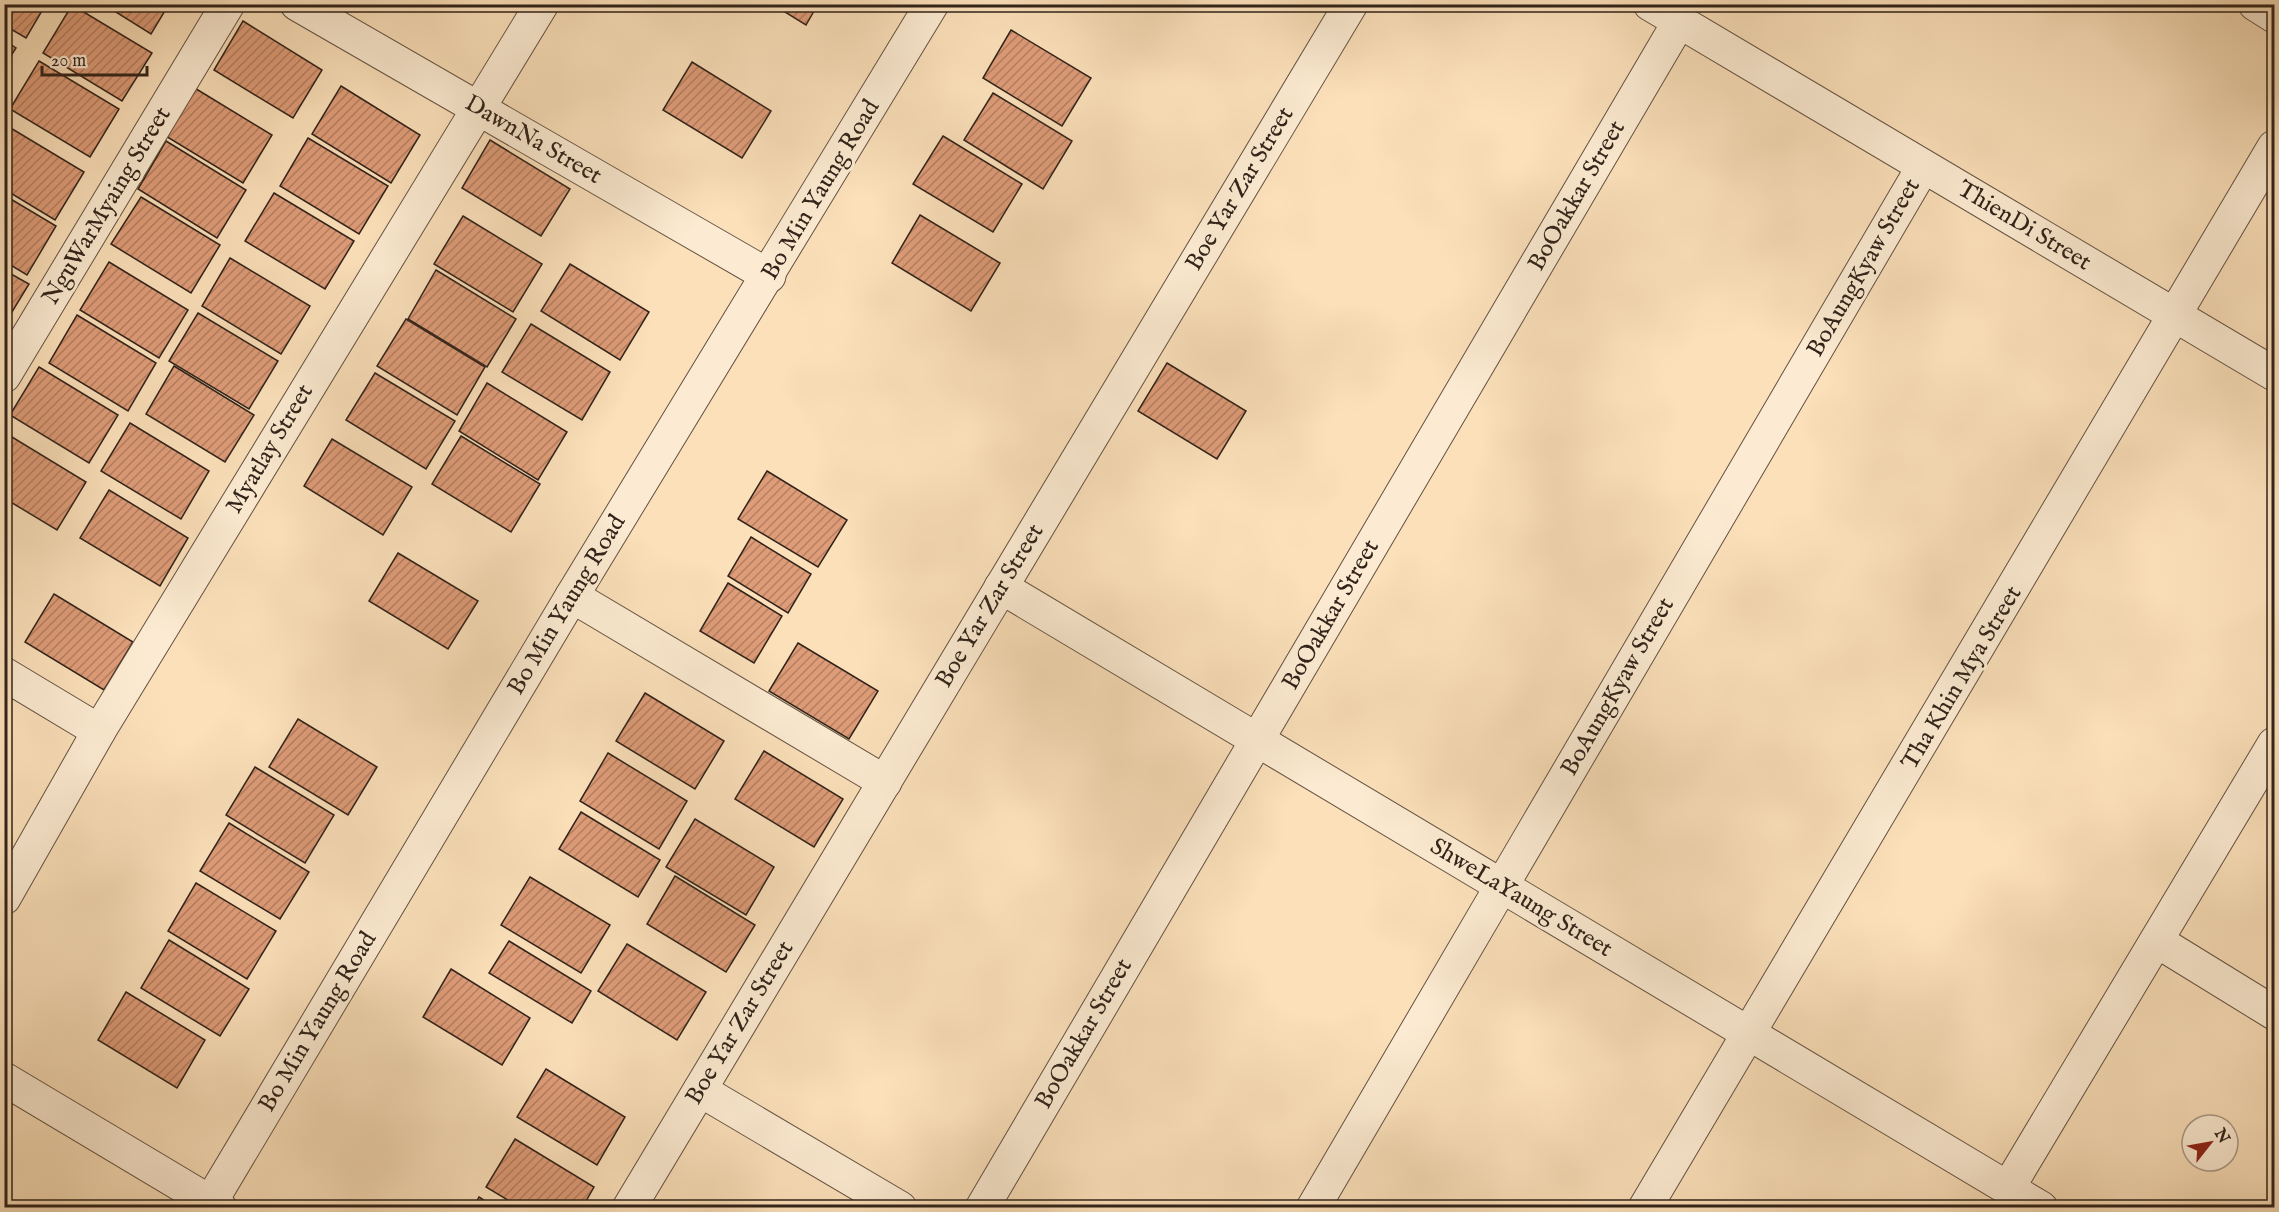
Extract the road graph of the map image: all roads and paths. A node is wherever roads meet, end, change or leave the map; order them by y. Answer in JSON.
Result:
{"nodes":[{"id":1,"x":228,"y":4,"type":"edge"},
{"id":2,"x":297,"y":4,"type":"edge"},
{"id":3,"x":542,"y":4,"type":"edge"},
{"id":4,"x":932,"y":4,"type":"edge"},
{"id":5,"x":1351,"y":4,"type":"edge"},
{"id":6,"x":1650,"y":4,"type":"edge"},
{"id":7,"x":2255,"y":4,"type":"edge"},
{"id":8,"x":2274,"y":16,"type":"edge"},
{"id":9,"x":1679,"y":22,"type":"junction"},
{"id":10,"x":478,"y":109,"type":"junction"},
{"id":11,"x":2274,"y":147,"type":"edge"},
{"id":12,"x":1923,"y":167,"type":"junction"},
{"id":13,"x":769,"y":276,"type":"junction"},
{"id":14,"x":2176,"y":316,"type":"junction"},
{"id":15,"x":2274,"y":374,"type":"edge"},
{"id":16,"x":4,"y":376,"type":"edge"},
{"id":17,"x":1001,"y":587,"type":"junction"},
{"id":18,"x":572,"y":596,"type":"junction"},
{"id":19,"x":4,"y":674,"type":"edge"},
{"id":20,"x":99,"y":731,"type":"junction"},
{"id":21,"x":1257,"y":740,"type":"junction"},
{"id":22,"x":2274,"y":744,"type":"edge"},
{"id":23,"x":885,"y":782,"type":"junction"},
{"id":24,"x":1502,"y":886,"type":"junction"},
{"id":25,"x":4,"y":898,"type":"edge"},
{"id":26,"x":2157,"y":941,"type":"junction"},
{"id":27,"x":2274,"y":1013,"type":"edge"},
{"id":28,"x":1750,"y":1034,"type":"junction"},
{"id":29,"x":4,"y":1078,"type":"edge"},
{"id":30,"x":700,"y":1090,"type":"junction"},
{"id":31,"x":2008,"y":1188,"type":"junction"},
{"id":32,"x":213,"y":1206,"type":"edge"},
{"id":33,"x":629,"y":1208,"type":"edge"},
{"id":34,"x":900,"y":1208,"type":"edge"},
{"id":35,"x":982,"y":1208,"type":"edge"},
{"id":36,"x":1313,"y":1208,"type":"edge"},
{"id":37,"x":1645,"y":1208,"type":"edge"},
{"id":38,"x":2041,"y":1208,"type":"edge"}],
"edges":[{"from":1,"to":16,"type":"street","name":"NguWarMyaing Street"},
{"from":2,"to":10,"type":"street","name":"DawnNa Street"},
{"from":3,"to":10,"type":"street","name":"Myatlay Street"},
{"from":4,"to":13,"type":"street","name":"Bo Min Yaung Road"},
{"from":5,"to":17,"type":"street","name":"Boe Yar Zar Street"},
{"from":6,"to":9,"type":"street","name":"ThienDi Street"},
{"from":7,"to":8,"type":"street"},
{"from":9,"to":12,"type":"street","name":"ThienDi Street"},
{"from":9,"to":21,"type":"street","name":"BoOakkar Street"},
{"from":10,"to":13,"type":"street","name":"DawnNa Street"},
{"from":10,"to":20,"type":"street","name":"Myatlay Street"},
{"from":11,"to":14,"type":"street","name":"Tha Khin Mya Street"},
{"from":12,"to":14,"type":"street","name":"ThienDi Street"},
{"from":12,"to":24,"type":"street","name":"BoAungKyaw Street"},
{"from":13,"to":18,"type":"street","name":"Bo Min Yaung Road"},
{"from":14,"to":15,"type":"street","name":"ThienDi Street"},
{"from":14,"to":28,"type":"street","name":"Tha Khin Mya Street"},
{"from":17,"to":21,"type":"street","name":"ShweLaYaung Street"},
{"from":17,"to":23,"type":"street","name":"Boe Yar Zar Street"},
{"from":18,"to":23,"type":"street"},
{"from":18,"to":32,"type":"street","name":"Bo Min Yaung Road"},
{"from":19,"to":20,"type":"street"},
{"from":20,"to":25,"type":"street","name":"Myatlay Street"},
{"from":21,"to":24,"type":"street","name":"ShweLaYaung Street"},
{"from":21,"to":35,"type":"street","name":"BoOakkar Street"},
{"from":22,"to":26,"type":"street"},
{"from":23,"to":30,"type":"street","name":"Boe Yar Zar Street"},
{"from":24,"to":28,"type":"street","name":"ShweLaYaung Street"},
{"from":24,"to":36,"type":"street","name":"BoAungKyaw Street"},
{"from":26,"to":27,"type":"street"},
{"from":26,"to":31,"type":"street"},
{"from":28,"to":31,"type":"street","name":"ShweLaYaung Street"},
{"from":28,"to":37,"type":"street","name":"Tha Khin Mya Street"},
{"from":29,"to":32,"type":"street"},
{"from":30,"to":33,"type":"street","name":"Boe Yar Zar Street"},
{"from":30,"to":34,"type":"street"},
{"from":31,"to":38,"type":"street","name":"ShweLaYaung Street"}]}
